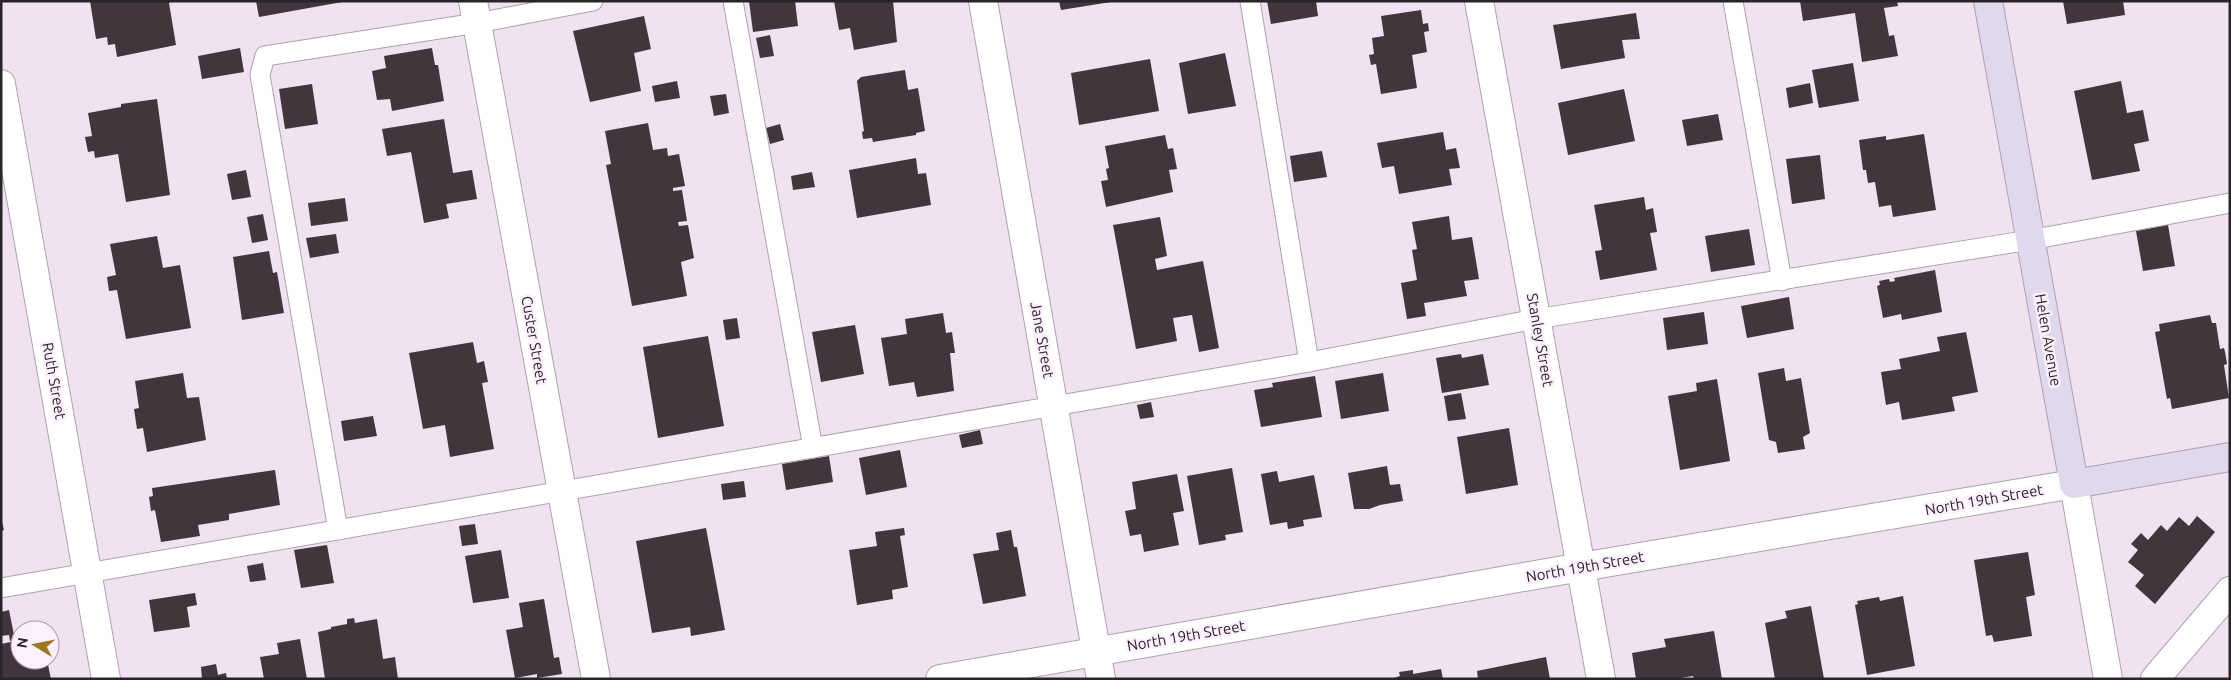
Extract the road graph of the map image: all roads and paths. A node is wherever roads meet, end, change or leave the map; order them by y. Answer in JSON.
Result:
{"nodes":[{"id":1,"x":593,"y":1,"type":"edge"},
{"id":2,"x":732,"y":1,"type":"edge"},
{"id":3,"x":983,"y":1,"type":"edge"},
{"id":4,"x":1250,"y":1,"type":"edge"},
{"id":5,"x":1479,"y":1,"type":"edge"},
{"id":6,"x":1733,"y":1,"type":"edge"},
{"id":7,"x":1988,"y":1,"type":"edge"},
{"id":8,"x":475,"y":12,"type":"edge"},
{"id":9,"x":1,"y":84,"type":"edge"},
{"id":10,"x":2230,"y":204,"type":"edge"},
{"id":11,"x":2030,"y":240,"type":"junction"},
{"id":12,"x":1782,"y":281,"type":"junction"},
{"id":13,"x":1536,"y":319,"type":"junction"},
{"id":14,"x":1309,"y":362,"type":"junction"},
{"id":15,"x":1053,"y":406,"type":"junction"},
{"id":16,"x":813,"y":448,"type":"junction"},
{"id":17,"x":2230,"y":457,"type":"edge"},
{"id":18,"x":2074,"y":484,"type":"junction"},
{"id":19,"x":562,"y":492,"type":"junction"},
{"id":20,"x":338,"y":530,"type":"junction"},
{"id":21,"x":1581,"y":567,"type":"junction"},
{"id":22,"x":87,"y":573,"type":"junction"},
{"id":23,"x":1,"y":588,"type":"edge"},
{"id":24,"x":2230,"y":591,"type":"edge"},
{"id":25,"x":1096,"y":652,"type":"junction"},
{"id":26,"x":106,"y":679,"type":"edge"},
{"id":27,"x":596,"y":679,"type":"edge"},
{"id":28,"x":940,"y":679,"type":"edge"},
{"id":29,"x":1101,"y":679,"type":"edge"},
{"id":30,"x":1601,"y":679,"type":"edge"},
{"id":31,"x":2108,"y":679,"type":"edge"},
{"id":32,"x":2156,"y":679,"type":"edge"}],
"edges":[{"from":1,"to":8,"type":"lane"},
{"from":2,"to":16,"type":"lane"},
{"from":3,"to":15,"type":"street","name":"Jane Street"},
{"from":4,"to":14,"type":"lane"},
{"from":5,"to":13,"type":"street","name":"Stanley Street"},
{"from":6,"to":12,"type":"lane"},
{"from":7,"to":11,"type":"street","name":"Helen Avenue"},
{"from":8,"to":19,"type":"street","name":"Custer Street"},
{"from":8,"to":20,"type":"lane"},
{"from":9,"to":22,"type":"street","name":"Ruth Street"},
{"from":10,"to":11,"type":"lane"},
{"from":11,"to":12,"type":"lane"},
{"from":11,"to":18,"type":"street","name":"Helen Avenue"},
{"from":12,"to":13,"type":"lane"},
{"from":13,"to":14,"type":"lane"},
{"from":13,"to":21,"type":"street","name":"Stanley Street"},
{"from":14,"to":15,"type":"lane"},
{"from":15,"to":16,"type":"lane"},
{"from":15,"to":25,"type":"street","name":"Jane Street"},
{"from":16,"to":19,"type":"lane"},
{"from":17,"to":18,"type":"street","name":"North 19th Street"},
{"from":18,"to":21,"type":"street","name":"North 19th Street"},
{"from":18,"to":31,"type":"street","name":"Helen Avenue"},
{"from":19,"to":20,"type":"lane"},
{"from":19,"to":27,"type":"street","name":"Custer Street"},
{"from":20,"to":22,"type":"lane"},
{"from":21,"to":25,"type":"street","name":"North 19th Street"},
{"from":21,"to":30,"type":"street","name":"Stanley Street"},
{"from":22,"to":23,"type":"lane"},
{"from":22,"to":26,"type":"street","name":"Ruth Street"},
{"from":24,"to":32,"type":"street"},
{"from":25,"to":28,"type":"street","name":"North 19th Street"},
{"from":25,"to":29,"type":"street","name":"Jane Street"}]}
